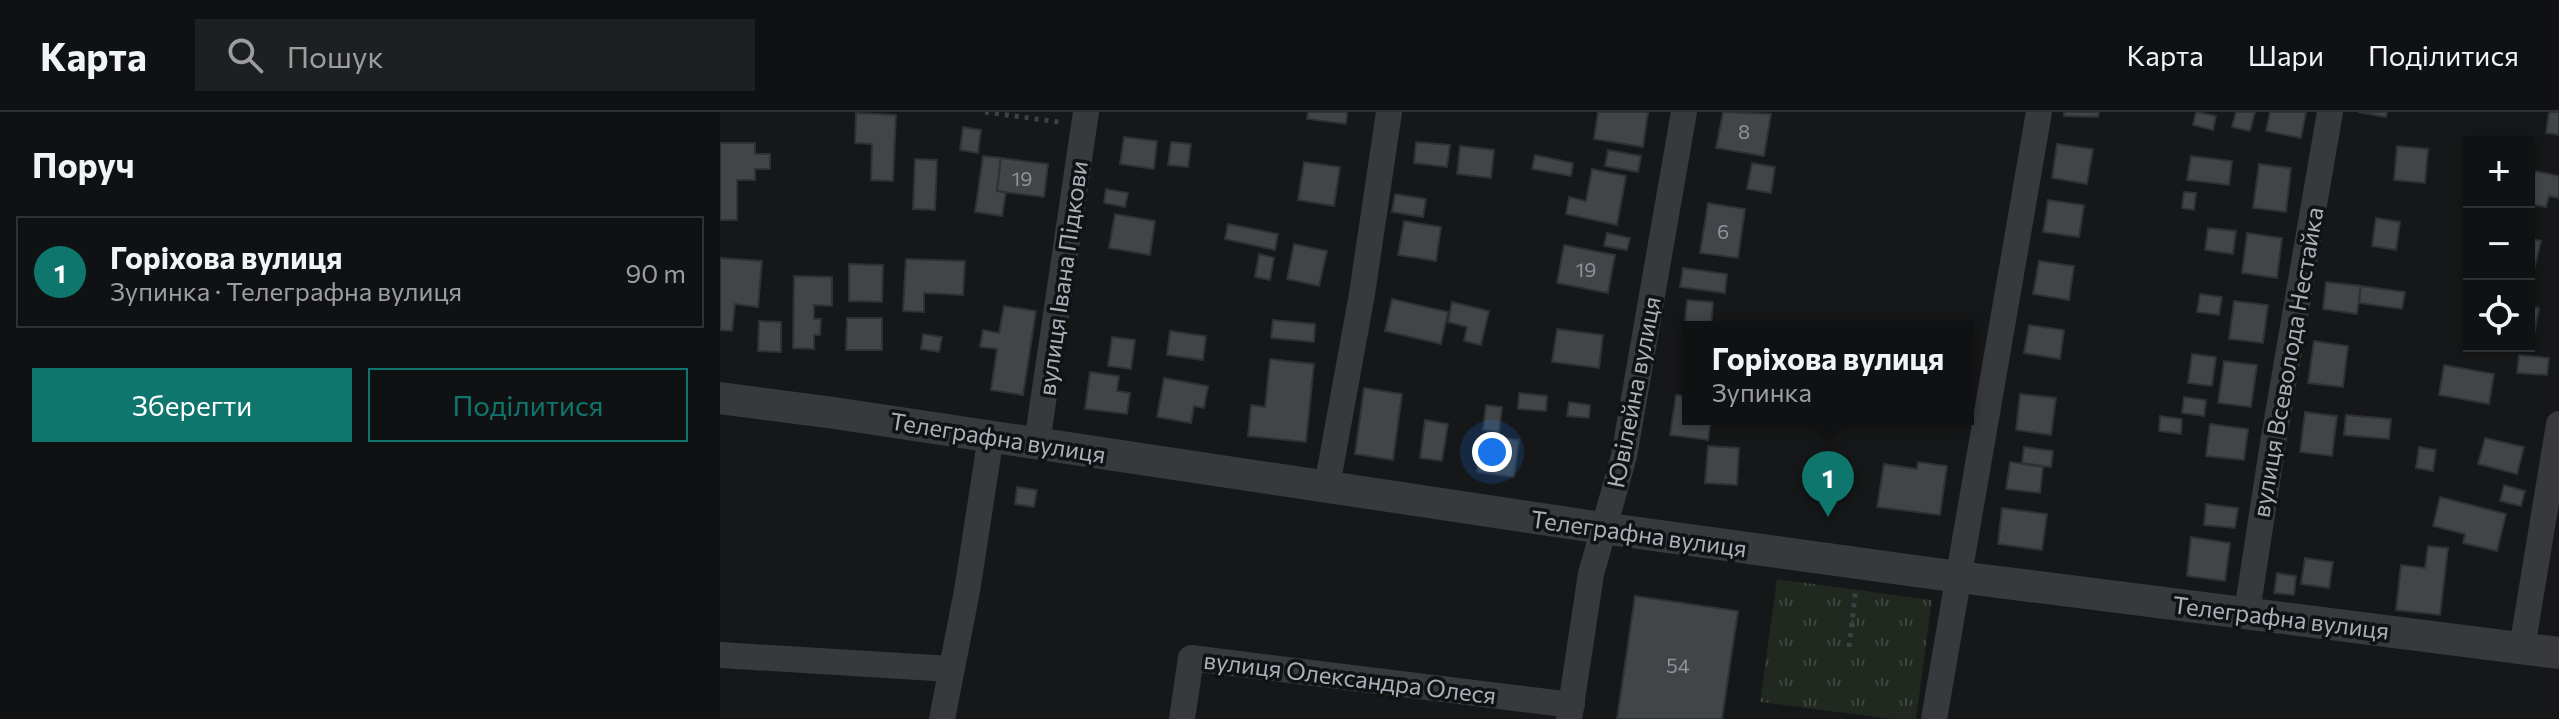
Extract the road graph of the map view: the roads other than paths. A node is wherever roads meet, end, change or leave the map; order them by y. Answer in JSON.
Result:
{"nodes":[{"id":1,"x":1389,"y":112,"type":"edge"},
{"id":2,"x":1684,"y":112,"type":"edge"},
{"id":3,"x":2039,"y":112,"type":"edge"},
{"id":4,"x":2330,"y":112,"type":"edge"},
{"id":5,"x":1085,"y":119,"type":"edge"},
{"id":6,"x":720,"y":398,"type":"edge"},
{"id":7,"x":2559,"y":424,"type":"edge"},
{"id":8,"x":991,"y":436,"type":"junction"},
{"id":9,"x":1037,"y":443,"type":"junction"},
{"id":10,"x":1327,"y":486,"type":"junction"},
{"id":11,"x":1602,"y":528,"type":"junction"},
{"id":12,"x":1959,"y":577,"type":"junction"},
{"id":13,"x":2247,"y":612,"type":"junction"},
{"id":14,"x":2522,"y":648,"type":"junction"},
{"id":15,"x":2559,"y":653,"type":"edge"},
{"id":16,"x":720,"y":655,"type":"edge"},
{"id":17,"x":951,"y":669,"type":"junction"},
{"id":18,"x":1570,"y":712,"type":"edge"},
{"id":19,"x":942,"y":719,"type":"edge"},
{"id":20,"x":1182,"y":719,"type":"edge"},
{"id":21,"x":1934,"y":719,"type":"edge"}],
"edges":[{"from":1,"to":10,"type":"street"},
{"from":2,"to":11,"type":"street","name":"Ювілейна вулиця"},
{"from":3,"to":12,"type":"street"},
{"from":4,"to":13,"type":"street","name":"вулиця Всеволода Нестайка"},
{"from":5,"to":9,"type":"street","name":"вулиця Івана Підкови"},
{"from":6,"to":8,"type":"street","name":"Телеграфна вулиця"},
{"from":7,"to":14,"type":"street"},
{"from":8,"to":9,"type":"street","name":"Телеграфна вулиця"},
{"from":8,"to":17,"type":"street"},
{"from":9,"to":10,"type":"street","name":"Телеграфна вулиця"},
{"from":10,"to":11,"type":"street","name":"Телеграфна вулиця"},
{"from":11,"to":12,"type":"street","name":"Телеграфна вулиця"},
{"from":11,"to":18,"type":"street","name":"Ювілейна вулиця"},
{"from":12,"to":13,"type":"street","name":"Телеграфна вулиця"},
{"from":12,"to":21,"type":"street"},
{"from":13,"to":14,"type":"street","name":"Телеграфна вулиця"},
{"from":14,"to":15,"type":"street","name":"Телеграфна вулиця"},
{"from":16,"to":17,"type":"street"},
{"from":17,"to":19,"type":"street"},
{"from":18,"to":20,"type":"street","name":"вулиця Олександра Олеся"}]}
